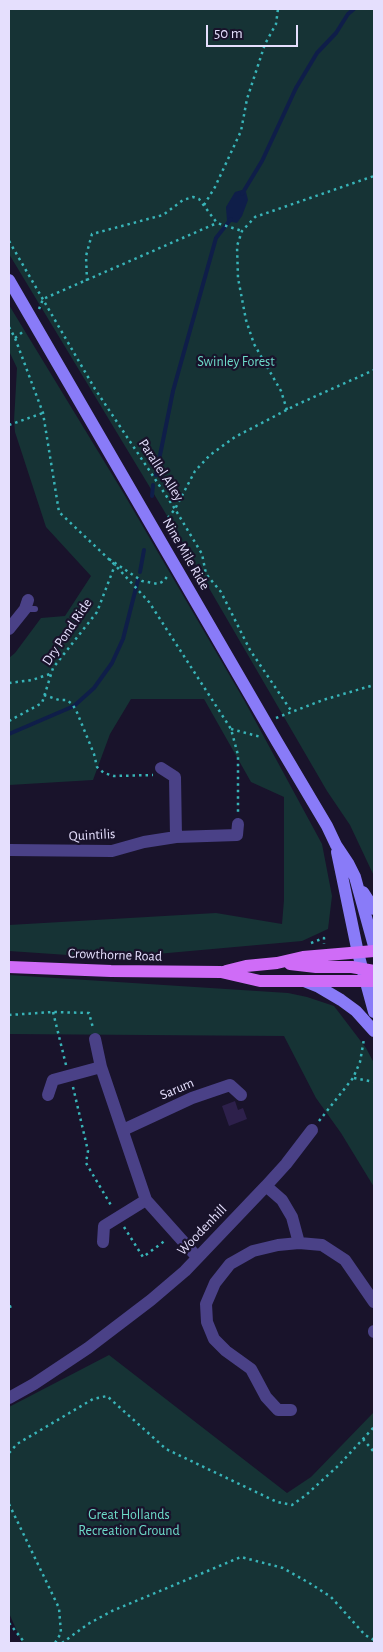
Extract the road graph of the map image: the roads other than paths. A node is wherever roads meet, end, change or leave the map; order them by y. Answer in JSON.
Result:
{"nodes":[{"id":1,"x":9,"y":280,"type":"edge"},
{"id":2,"x":29,"y":606,"type":"dead end"},
{"id":3,"x":10,"y":624,"type":"edge"},
{"id":4,"x":161,"y":768,"type":"road end"},
{"id":5,"x":238,"y":824,"type":"road end"},
{"id":6,"x":176,"y":837,"type":"junction"},
{"id":7,"x":336,"y":845,"type":"junction"},
{"id":8,"x":9,"y":850,"type":"edge"},
{"id":9,"x":355,"y":876,"type":"junction"},
{"id":10,"x":374,"y":909,"type":"edge"},
{"id":11,"x":374,"y":946,"type":"edge"},
{"id":12,"x":374,"y":951,"type":"edge"},
{"id":13,"x":358,"y":952,"type":"junction"},
{"id":14,"x":277,"y":963,"type":"junction"},
{"id":15,"x":9,"y":967,"type":"edge"},
{"id":16,"x":370,"y":967,"type":"edge"},
{"id":17,"x":221,"y":972,"type":"junction"},
{"id":18,"x":304,"y":981,"type":"junction"},
{"id":19,"x":370,"y":981,"type":"edge"},
{"id":20,"x":374,"y":1012,"type":"edge"},
{"id":21,"x":370,"y":1034,"type":"edge"},
{"id":22,"x":95,"y":1039,"type":"road end"},
{"id":23,"x":101,"y":1067,"type":"junction"},
{"id":24,"x":48,"y":1095,"type":"dead end"},
{"id":25,"x":242,"y":1095,"type":"dead end"},
{"id":26,"x":123,"y":1130,"type":"junction"},
{"id":27,"x":312,"y":1130,"type":"road end"},
{"id":28,"x":266,"y":1186,"type":"junction"},
{"id":29,"x":146,"y":1200,"type":"junction"},
{"id":30,"x":103,"y":1242,"type":"dead end"},
{"id":31,"x":299,"y":1243,"type":"junction"},
{"id":32,"x":197,"y":1257,"type":"junction"},
{"id":33,"x":374,"y":1302,"type":"edge"},
{"id":34,"x":9,"y":1398,"type":"edge"},
{"id":35,"x":290,"y":1410,"type":"dead end"}],
"edges":[{"from":1,"to":7,"type":"main road","name":"Nine Mile Ride"},
{"from":2,"to":3,"type":"street"},
{"from":4,"to":6,"type":"street"},
{"from":5,"to":6,"type":"street","name":"Quintilis"},
{"from":6,"to":8,"type":"street","name":"Quintilis"},
{"from":7,"to":9,"type":"main road","name":"Nine Mile Ride"},
{"from":7,"to":13,"type":"main road","name":"Nine Mile Ride"},
{"from":9,"to":10,"type":"main road"},
{"from":9,"to":11,"type":"main road","name":"Nine Mile Ride"},
{"from":12,"to":13,"type":"main road","name":"Crowthorne Road"},
{"from":13,"to":14,"type":"main road","name":"Crowthorne Road"},
{"from":13,"to":16,"type":"main road"},
{"from":14,"to":16,"type":"main road"},
{"from":14,"to":17,"type":"main road","name":"Crowthorne Road"},
{"from":15,"to":17,"type":"main road","name":"Crowthorne Road"},
{"from":16,"to":19,"type":"main road"},
{"from":17,"to":18,"type":"main road","name":"Crowthorne Road"},
{"from":18,"to":19,"type":"main road","name":"Crowthorne Road"},
{"from":18,"to":21,"type":"main road"},
{"from":19,"to":20,"type":"main road"},
{"from":22,"to":23,"type":"street"},
{"from":23,"to":24,"type":"street"},
{"from":23,"to":26,"type":"street"},
{"from":25,"to":26,"type":"street","name":"Sarum"},
{"from":26,"to":29,"type":"street"},
{"from":27,"to":28,"type":"street","name":"Woodenhill"},
{"from":28,"to":31,"type":"street"},
{"from":28,"to":32,"type":"street","name":"Woodenhill"},
{"from":29,"to":30,"type":"street"},
{"from":29,"to":32,"type":"street"},
{"from":31,"to":33,"type":"street"},
{"from":31,"to":35,"type":"street"},
{"from":32,"to":34,"type":"street","name":"Woodenhill"}]}
